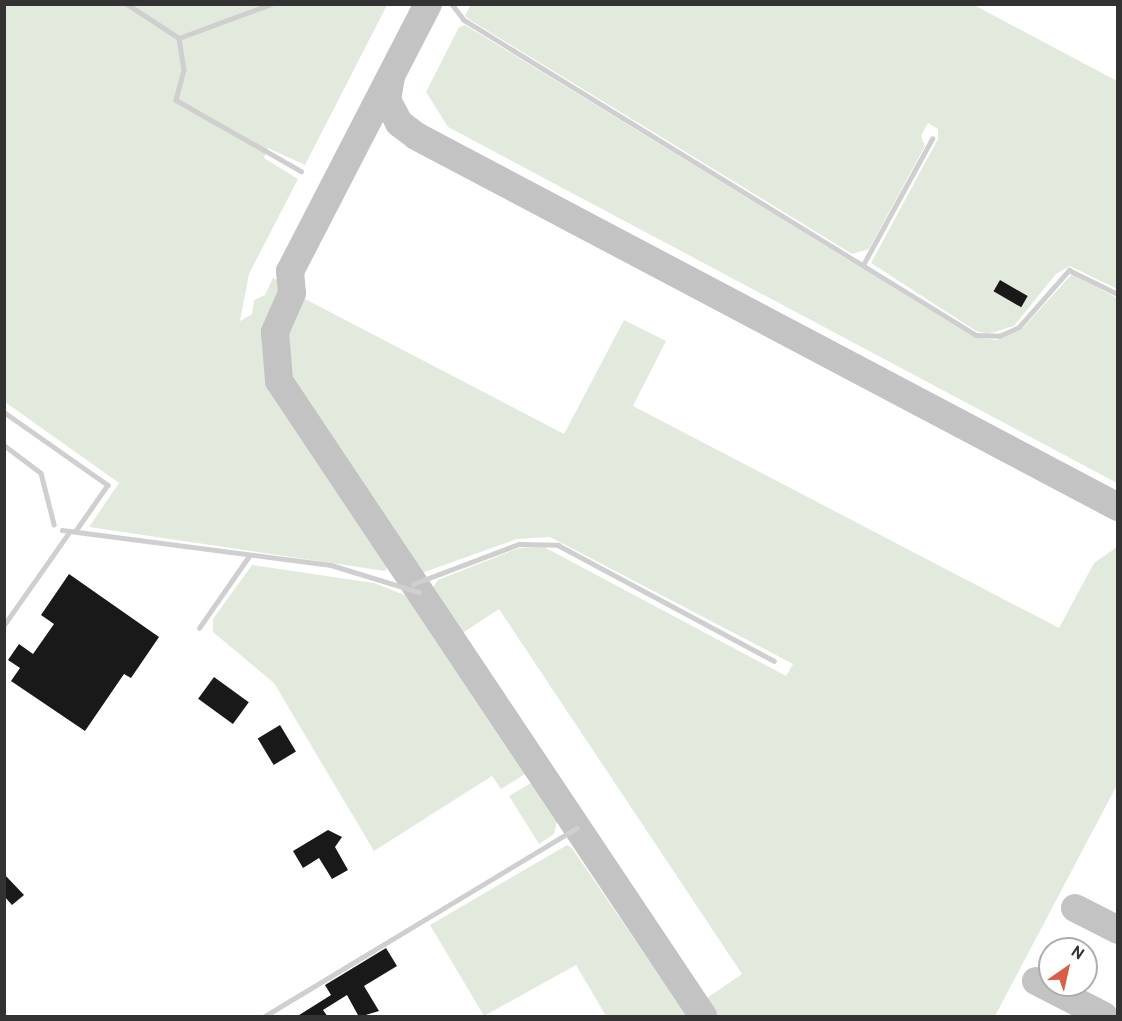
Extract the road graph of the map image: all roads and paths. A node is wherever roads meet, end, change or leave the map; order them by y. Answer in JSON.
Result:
{"nodes":[{"id":1,"x":127,"y":4,"type":"edge"},
{"id":2,"x":271,"y":4,"type":"edge"},
{"id":3,"x":452,"y":4,"type":"edge"},
{"id":4,"x":179,"y":38,"type":"junction"},
{"id":5,"x":932,"y":139,"type":"dead end"},
{"id":6,"x":301,"y":171,"type":"dead end"},
{"id":7,"x":863,"y":265,"type":"junction"},
{"id":8,"x":1118,"y":294,"type":"edge"},
{"id":9,"x":4,"y":411,"type":"edge"},
{"id":10,"x":4,"y":444,"type":"edge"},
{"id":11,"x":54,"y":524,"type":"dead end"},
{"id":12,"x":62,"y":530,"type":"dead end"},
{"id":13,"x":76,"y":531,"type":"junction"},
{"id":14,"x":68,"y":534,"type":"dead end"},
{"id":15,"x":249,"y":556,"type":"junction"},
{"id":16,"x":413,"y":584,"type":"dead end"},
{"id":17,"x":418,"y":592,"type":"dead end"},
{"id":18,"x":4,"y":625,"type":"edge"},
{"id":19,"x":199,"y":628,"type":"dead end"},
{"id":20,"x":774,"y":661,"type":"dead end"},
{"id":21,"x":577,"y":828,"type":"dead end"},
{"id":22,"x":265,"y":1017,"type":"edge"}],
"edges":[{"from":1,"to":4,"type":"lane"},
{"from":2,"to":4,"type":"lane"},
{"from":3,"to":7,"type":"lane"},
{"from":4,"to":6,"type":"lane"},
{"from":5,"to":7,"type":"lane"},
{"from":7,"to":8,"type":"lane"},
{"from":9,"to":13,"type":"lane"},
{"from":10,"to":11,"type":"lane"},
{"from":12,"to":13,"type":"lane"},
{"from":13,"to":15,"type":"lane"},
{"from":14,"to":18,"type":"lane"},
{"from":15,"to":17,"type":"lane"},
{"from":15,"to":19,"type":"lane"},
{"from":16,"to":20,"type":"lane"},
{"from":21,"to":22,"type":"lane"}]}
